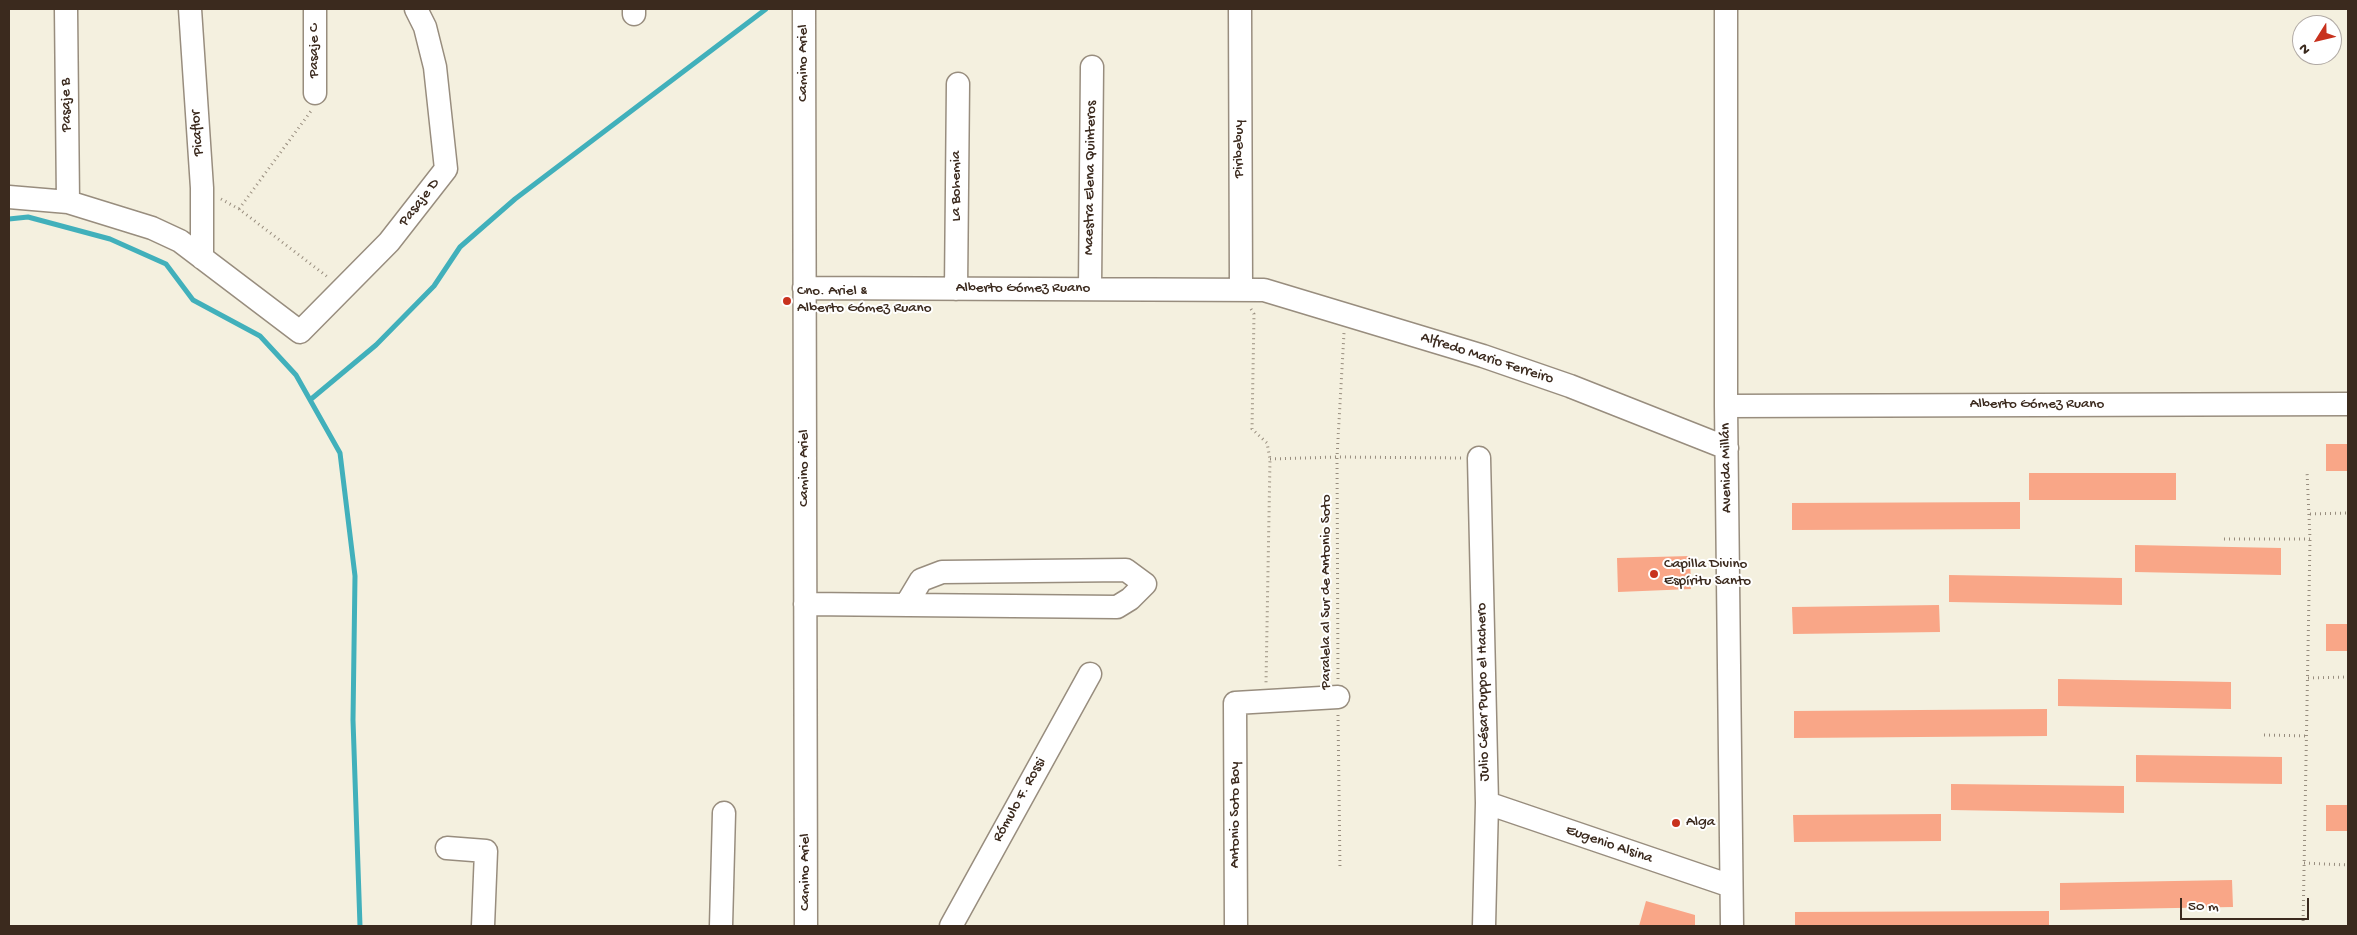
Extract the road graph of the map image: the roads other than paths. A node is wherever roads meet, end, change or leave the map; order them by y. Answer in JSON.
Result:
{"nodes":[{"id":1,"x":66,"y":9,"type":"edge"},
{"id":2,"x":190,"y":9,"type":"edge"},
{"id":3,"x":315,"y":9,"type":"edge"},
{"id":4,"x":416,"y":9,"type":"edge"},
{"id":5,"x":804,"y":9,"type":"edge"},
{"id":6,"x":1240,"y":9,"type":"edge"},
{"id":7,"x":1726,"y":9,"type":"edge"},
{"id":8,"x":1092,"y":68,"type":"dead end"},
{"id":9,"x":958,"y":84,"type":"dead end"},
{"id":10,"x":315,"y":93,"type":"road end"},
{"id":11,"x":9,"y":197,"type":"edge"},
{"id":12,"x":68,"y":202,"type":"junction"},
{"id":13,"x":202,"y":258,"type":"junction"},
{"id":14,"x":804,"y":288,"type":"junction"},
{"id":15,"x":1090,"y":288,"type":"junction"},
{"id":16,"x":956,"y":289,"type":"junction"},
{"id":17,"x":1241,"y":289,"type":"junction"},
{"id":18,"x":2348,"y":404,"type":"edge"},
{"id":19,"x":1726,"y":406,"type":"junction"},
{"id":20,"x":1726,"y":448,"type":"junction"},
{"id":21,"x":1479,"y":458,"type":"road end"},
{"id":22,"x":806,"y":604,"type":"junction"},
{"id":23,"x":906,"y":605,"type":"junction"},
{"id":24,"x":1090,"y":674,"type":"dead end"},
{"id":25,"x":1338,"y":697,"type":"road end"},
{"id":26,"x":1487,"y":803,"type":"junction"},
{"id":27,"x":724,"y":813,"type":"dead end"},
{"id":28,"x":447,"y":848,"type":"dead end"},
{"id":29,"x":1731,"y":886,"type":"junction"},
{"id":30,"x":483,"y":926,"type":"edge"},
{"id":31,"x":721,"y":926,"type":"edge"},
{"id":32,"x":806,"y":926,"type":"edge"},
{"id":33,"x":951,"y":926,"type":"edge"},
{"id":34,"x":1236,"y":926,"type":"edge"},
{"id":35,"x":1484,"y":926,"type":"edge"},
{"id":36,"x":1732,"y":926,"type":"edge"}],
"edges":[{"from":1,"to":12,"type":"street","name":"Pasaje B"},
{"from":2,"to":13,"type":"street","name":"Picaflor"},
{"from":3,"to":10,"type":"street","name":"Pasaje C"},
{"from":4,"to":13,"type":"street","name":"Pasaje D"},
{"from":5,"to":14,"type":"street","name":"Camino Ariel"},
{"from":6,"to":17,"type":"street","name":"Piribebuy"},
{"from":7,"to":19,"type":"street","name":"Avenida Millán"},
{"from":8,"to":15,"type":"street","name":"Maestra Elena Quinteros"},
{"from":9,"to":16,"type":"street","name":"La Bohemia"},
{"from":11,"to":12,"type":"street"},
{"from":12,"to":13,"type":"street"},
{"from":14,"to":16,"type":"street","name":"Alberto Gómez Ruano"},
{"from":14,"to":22,"type":"street","name":"Camino Ariel"},
{"from":15,"to":16,"type":"street","name":"Alberto Gómez Ruano"},
{"from":15,"to":17,"type":"street","name":"Alberto Gómez Ruano"},
{"from":17,"to":20,"type":"street","name":"Alfredo Mario Ferreiro"},
{"from":18,"to":19,"type":"street","name":"Alberto Gómez Ruano"},
{"from":19,"to":20,"type":"street","name":"Avenida Millán"},
{"from":20,"to":29,"type":"street","name":"Avenida Millán"},
{"from":21,"to":26,"type":"street","name":"Julio César Puppo el Hachero"},
{"from":22,"to":23,"type":"street"},
{"from":22,"to":32,"type":"street","name":"Camino Ariel"},
{"from":23,"to":23,"type":"street"},
{"from":24,"to":33,"type":"street","name":"Rómulo F. Rossi"},
{"from":25,"to":34,"type":"street","name":"Antonio Soto Boy"},
{"from":26,"to":29,"type":"street","name":"Eugenio Alsina"},
{"from":26,"to":35,"type":"street","name":"Julio César Puppo el Hachero"},
{"from":27,"to":31,"type":"street"},
{"from":28,"to":30,"type":"street"},
{"from":29,"to":36,"type":"street","name":"Avenida Millán"}]}
